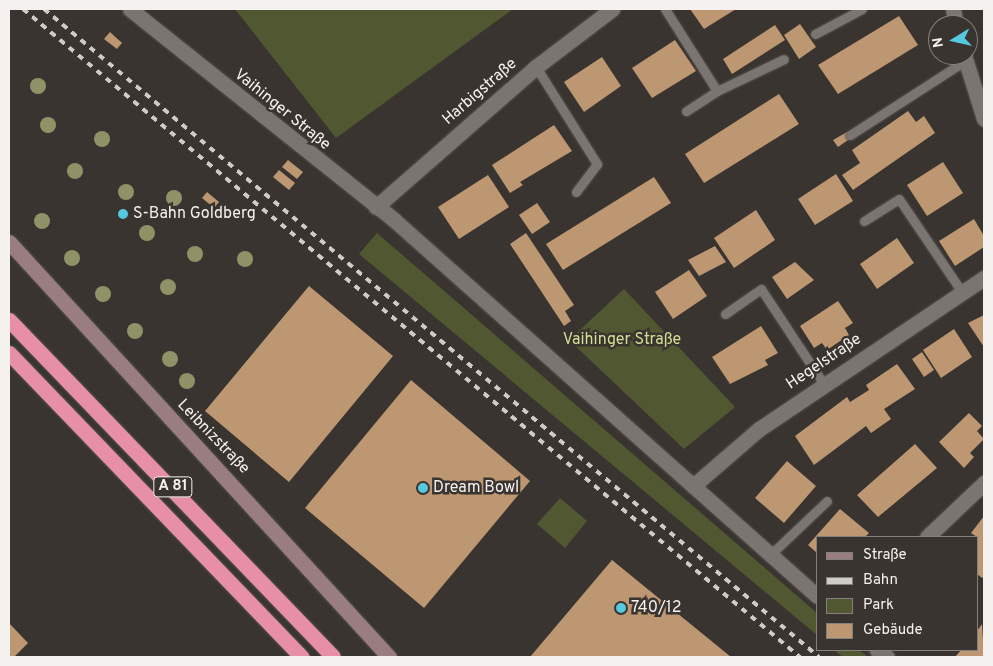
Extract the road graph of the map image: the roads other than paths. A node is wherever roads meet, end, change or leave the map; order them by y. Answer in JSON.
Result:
{"nodes":[{"id":1,"x":130,"y":9,"type":"edge"},
{"id":2,"x":665,"y":9,"type":"edge"},
{"id":3,"x":862,"y":9,"type":"edge"},
{"id":4,"x":604,"y":11,"type":"edge"},
{"id":5,"x":815,"y":34,"type":"dead end"},
{"id":6,"x":784,"y":59,"type":"dead end"},
{"id":7,"x":955,"y":65,"type":"edge"},
{"id":8,"x":967,"y":65,"type":"edge"},
{"id":9,"x":536,"y":67,"type":"junction"},
{"id":10,"x":717,"y":91,"type":"junction"},
{"id":11,"x":686,"y":111,"type":"dead end"},
{"id":12,"x":984,"y":119,"type":"edge"},
{"id":13,"x":850,"y":135,"type":"dead end"},
{"id":14,"x":576,"y":192,"type":"dead end"},
{"id":15,"x":376,"y":207,"type":"junction"},
{"id":16,"x":864,"y":221,"type":"dead end"},
{"id":17,"x":9,"y":242,"type":"edge"},
{"id":18,"x":984,"y":278,"type":"edge"},
{"id":19,"x":962,"y":292,"type":"junction"},
{"id":20,"x":725,"y":314,"type":"dead end"},
{"id":21,"x":9,"y":320,"type":"edge"},
{"id":22,"x":9,"y":353,"type":"edge"},
{"id":23,"x":823,"y":383,"type":"junction"},
{"id":24,"x":984,"y":483,"type":"edge"},
{"id":25,"x":693,"y":486,"type":"junction"},
{"id":26,"x":827,"y":501,"type":"dead end"},
{"id":27,"x":928,"y":536,"type":"edge"},
{"id":28,"x":771,"y":554,"type":"junction"},
{"id":29,"x":816,"y":595,"type":"edge"},
{"id":30,"x":302,"y":657,"type":"edge"},
{"id":31,"x":333,"y":657,"type":"edge"},
{"id":32,"x":390,"y":657,"type":"edge"}],
"edges":[{"from":1,"to":15,"type":"street","name":"Vaihinger Straße"},
{"from":2,"to":10,"type":"lane"},
{"from":3,"to":5,"type":"lane"},
{"from":4,"to":9,"type":"street","name":"Harbigstraße"},
{"from":6,"to":10,"type":"lane"},
{"from":7,"to":13,"type":"lane"},
{"from":8,"to":12,"type":"street"},
{"from":9,"to":14,"type":"lane"},
{"from":9,"to":15,"type":"street","name":"Harbigstraße"},
{"from":10,"to":11,"type":"lane"},
{"from":15,"to":25,"type":"street","name":"Vaihinger Straße"},
{"from":16,"to":19,"type":"lane"},
{"from":17,"to":32,"type":"street","name":"Leibnizstraße"},
{"from":18,"to":19,"type":"street","name":"Hegelstraße"},
{"from":19,"to":23,"type":"street","name":"Hegelstraße"},
{"from":20,"to":23,"type":"lane"},
{"from":21,"to":31,"type":"highway","number":"A 81"},
{"from":22,"to":30,"type":"highway","number":"A 81"},
{"from":23,"to":25,"type":"street","name":"Hegelstraße"},
{"from":24,"to":27,"type":"street"},
{"from":25,"to":28,"type":"street","name":"Vaihinger Straße"},
{"from":26,"to":28,"type":"lane"},
{"from":28,"to":29,"type":"street","name":"Vaihinger Straße"}]}
